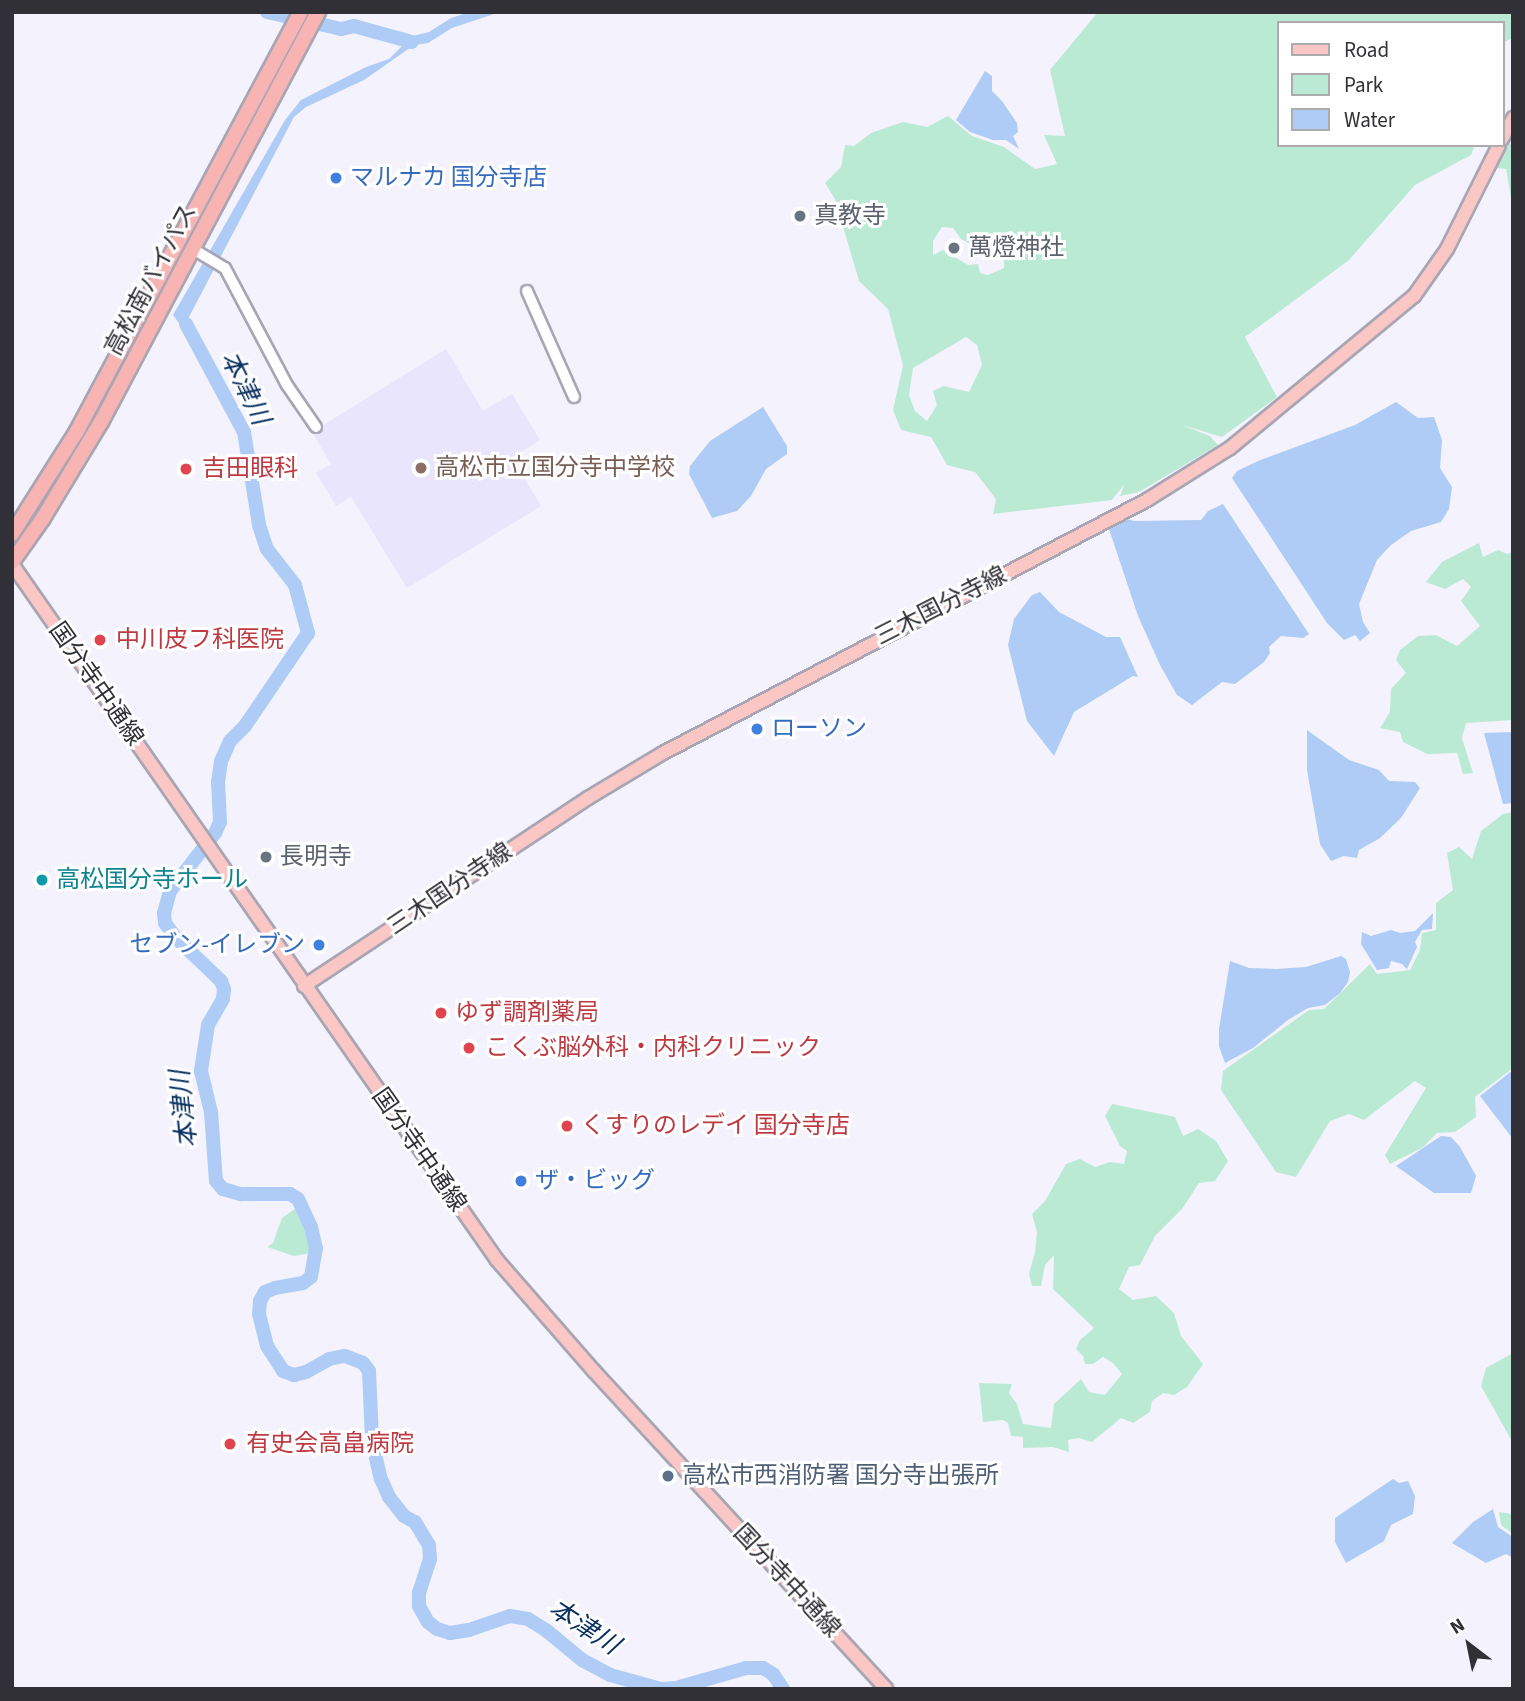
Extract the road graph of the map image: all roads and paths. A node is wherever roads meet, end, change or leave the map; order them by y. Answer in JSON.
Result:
{"nodes":[{"id":1,"x":301,"y":12,"type":"edge"},
{"id":2,"x":318,"y":12,"type":"edge"},
{"id":3,"x":1513,"y":118,"type":"edge"},
{"id":4,"x":1504,"y":135,"type":"edge"},
{"id":5,"x":1498,"y":147,"type":"edge"},
{"id":6,"x":199,"y":252,"type":"junction"},
{"id":7,"x":527,"y":291,"type":"dead end"},
{"id":8,"x":574,"y":397,"type":"dead end"},
{"id":9,"x":316,"y":428,"type":"dead end"},
{"id":10,"x":12,"y":534,"type":"edge"},
{"id":11,"x":12,"y":563,"type":"edge"},
{"id":12,"x":304,"y":985,"type":"junction"},
{"id":13,"x":886,"y":1689,"type":"edge"}],
"edges":[{"from":1,"to":10,"type":"highway","name":"高松南バイパス"},
{"from":2,"to":6,"type":"highway","name":"高松南バイパス"},
{"from":3,"to":4,"type":"main road"},
{"from":5,"to":12,"type":"main road","name":"三木国分寺線"},
{"from":6,"to":9,"type":"street"},
{"from":6,"to":11,"type":"highway","name":"高松南バイパス"},
{"from":7,"to":8,"type":"street"},
{"from":11,"to":12,"type":"main road","name":"国分寺中通線"},
{"from":12,"to":13,"type":"main road","name":"国分寺中通線"}]}
